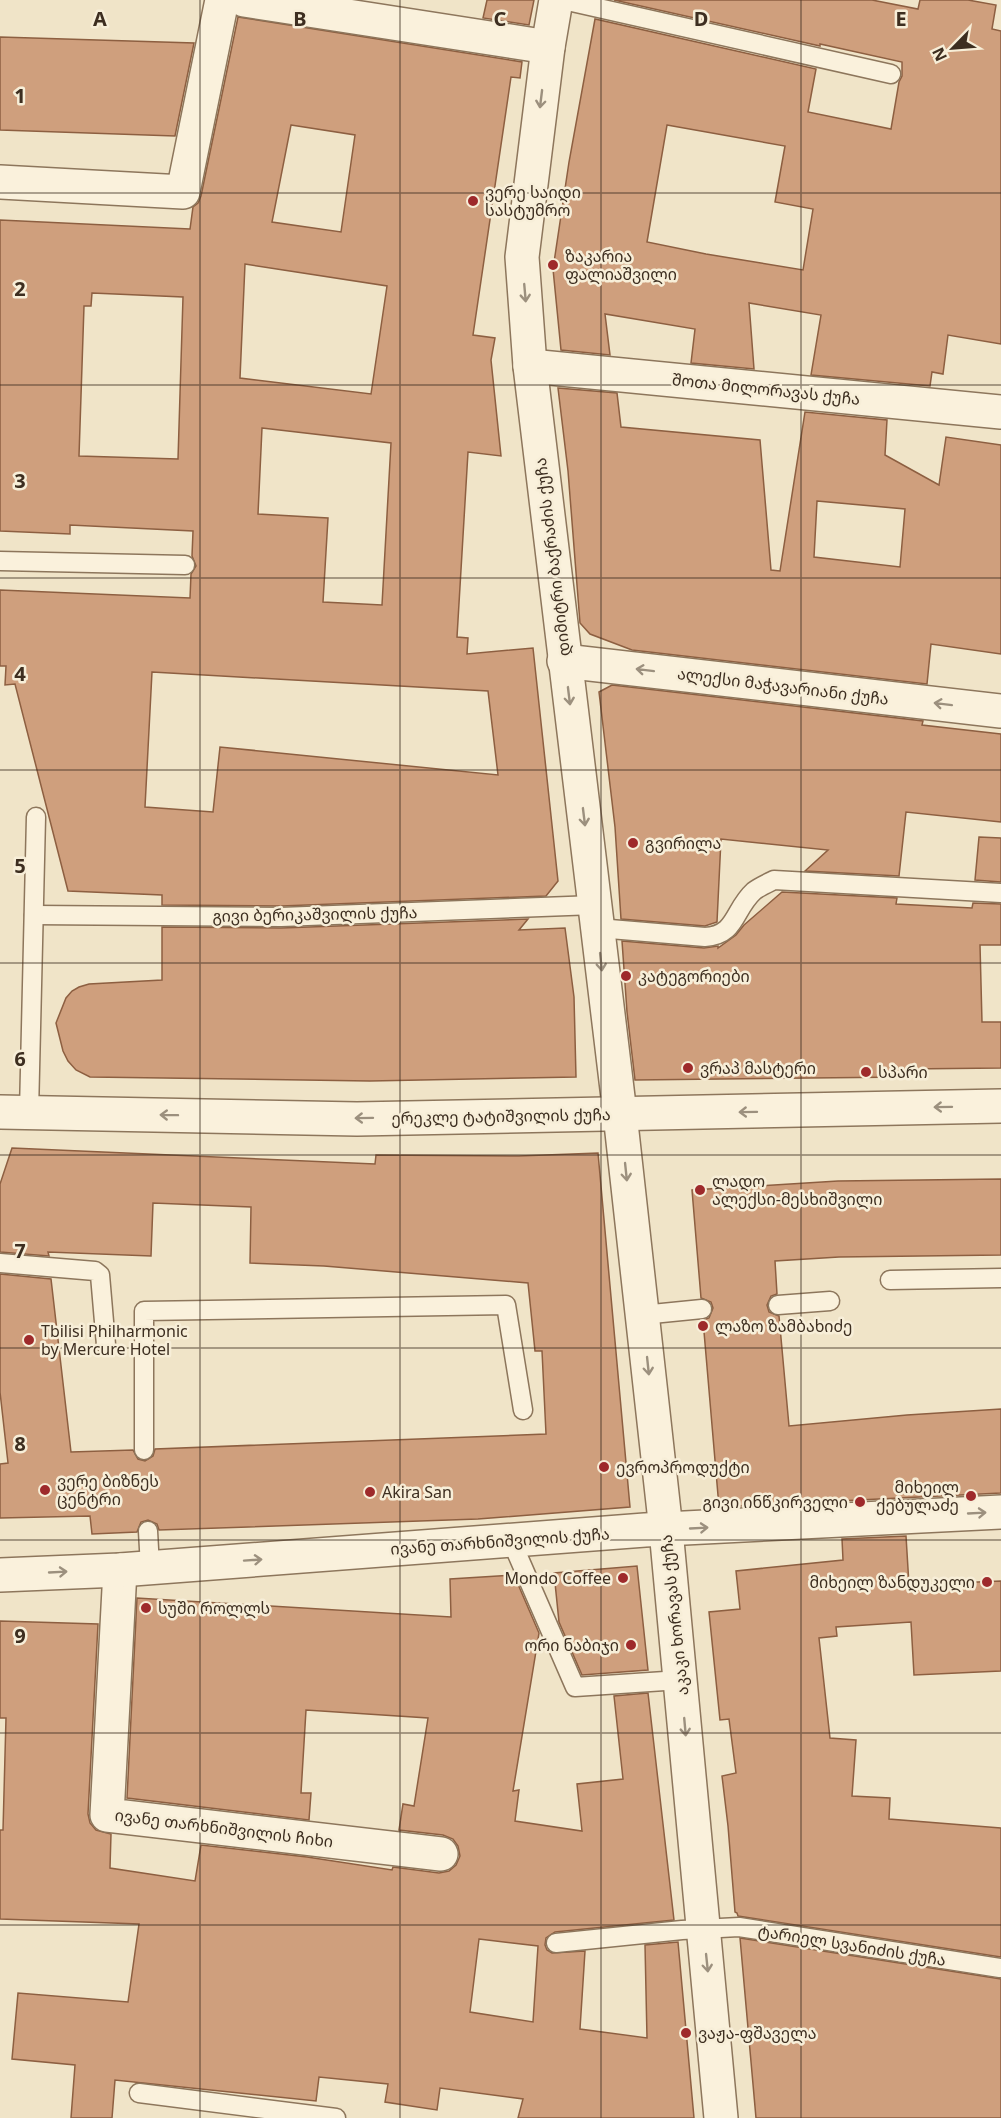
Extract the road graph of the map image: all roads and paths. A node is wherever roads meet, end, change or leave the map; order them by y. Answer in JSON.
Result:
{"nodes":[{"id":1,"x":222,"y":0,"type":"edge"},
{"id":2,"x":244,"y":0,"type":"edge"},
{"id":3,"x":556,"y":0,"type":"edge"},
{"id":4,"x":563,"y":0,"type":"edge"},
{"id":5,"x":548,"y":47,"type":"junction"},
{"id":6,"x":891,"y":74,"type":"dead end"},
{"id":7,"x":0,"y":182,"type":"edge"},
{"id":8,"x":530,"y":366,"type":"junction"},
{"id":9,"x":1001,"y":412,"type":"edge"},
{"id":10,"x":0,"y":561,"type":"edge"},
{"id":11,"x":185,"y":565,"type":"dead end"},
{"id":12,"x":564,"y":661,"type":"junction"},
{"id":13,"x":1001,"y":711,"type":"edge"},
{"id":14,"x":36,"y":817,"type":"dead end"},
{"id":15,"x":1001,"y":893,"type":"edge"},
{"id":16,"x":34,"y":915,"type":"junction"},
{"id":17,"x":596,"y":916,"type":"junction"},
{"id":18,"x":1001,"y":1106,"type":"edge"},
{"id":19,"x":14,"y":1112,"type":"edge"},
{"id":20,"x":620,"y":1114,"type":"junction"},
{"id":21,"x":0,"y":1263,"type":"edge"},
{"id":22,"x":1001,"y":1278,"type":"edge"},
{"id":23,"x":890,"y":1280,"type":"dead end"},
{"id":24,"x":830,"y":1301,"type":"dead end"},
{"id":25,"x":778,"y":1305,"type":"dead end"},
{"id":26,"x":702,"y":1309,"type":"dead end"},
{"id":27,"x":642,"y":1315,"type":"junction"},
{"id":28,"x":106,"y":1345,"type":"dead end"},
{"id":29,"x":524,"y":1410,"type":"dead end"},
{"id":30,"x":144,"y":1449,"type":"dead end"},
{"id":31,"x":1001,"y":1512,"type":"edge"},
{"id":32,"x":666,"y":1530,"type":"junction"},
{"id":33,"x":148,"y":1531,"type":"dead end"},
{"id":34,"x":511,"y":1540,"type":"junction"},
{"id":35,"x":135,"y":1568,"type":"junction"},
{"id":36,"x":0,"y":1575,"type":"edge"},
{"id":37,"x":680,"y":1680,"type":"junction"},
{"id":38,"x":441,"y":1854,"type":"dead end"},
{"id":39,"x":703,"y":1928,"type":"junction"},
{"id":40,"x":556,"y":1943,"type":"dead end"},
{"id":41,"x":1000,"y":1968,"type":"edge"},
{"id":42,"x":139,"y":2093,"type":"dead end"},
{"id":43,"x":336,"y":2118,"type":"edge"},
{"id":44,"x":721,"y":2118,"type":"edge"}],
"edges":[{"from":1,"to":7,"type":"street"},
{"from":2,"to":5,"type":"street"},
{"from":3,"to":5,"type":"street","name":"დიმიტრი ბაქრაძის ქუჩა"},
{"from":4,"to":6,"type":"lane"},
{"from":5,"to":8,"type":"street","name":"დიმიტრი ბაქრაძის ქუჩა","one_way":true},
{"from":8,"to":9,"type":"street","name":"შოთა მილორავას ქუჩა"},
{"from":8,"to":12,"type":"street","name":"დიმიტრი ბაქრაძის ქუჩა"},
{"from":10,"to":11,"type":"lane"},
{"from":13,"to":12,"type":"street","name":"ალექსი მაჭავარიანი ქუჩა","one_way":true},
{"from":12,"to":17,"type":"street","name":"დიმიტრი ბაქრაძის ქუჩა","one_way":true},
{"from":14,"to":16,"type":"lane"},
{"from":15,"to":17,"type":"lane","name":"გივი ბერიკაშვილის ქუჩა"},
{"from":16,"to":17,"type":"lane","name":"გივი ბერიკაშვილის ქუჩა"},
{"from":16,"to":19,"type":"lane"},
{"from":17,"to":20,"type":"street","name":"დიმიტრი ბაქრაძის ქუჩა","one_way":true},
{"from":18,"to":20,"type":"street","name":"ერეკლე ტატიშვილის ქუჩა","one_way":true},
{"from":20,"to":19,"type":"street","name":"ერეკლე ტატიშვილის ქუჩა","one_way":true},
{"from":20,"to":27,"type":"street","name":"აკაკი ხორავას ქუჩა","one_way":true},
{"from":21,"to":28,"type":"lane"},
{"from":22,"to":23,"type":"lane"},
{"from":24,"to":25,"type":"lane"},
{"from":26,"to":27,"type":"lane"},
{"from":27,"to":32,"type":"street","name":"აკაკი ხორავას ქუჩა","one_way":true},
{"from":29,"to":30,"type":"lane"},
{"from":32,"to":31,"type":"street","name":"ივანე თარხნიშვილის ქუჩა","one_way":true},
{"from":32,"to":34,"type":"street","name":"ივანე თარხნიშვილის ქუჩა"},
{"from":32,"to":37,"type":"street","name":"აკაკი ხორავას ქუჩა"},
{"from":33,"to":35,"type":"lane"},
{"from":35,"to":34,"type":"street","name":"ივანე თარხნიშვილის ქუჩა","one_way":true},
{"from":34,"to":37,"type":"lane"},
{"from":36,"to":35,"type":"street","name":"ივანე თარხნიშვილის ქუჩა","one_way":true},
{"from":35,"to":38,"type":"street","name":"ივანე თარხნიშვილის ჩიხი"},
{"from":37,"to":39,"type":"street","name":"აკაკი ხორავას ქუჩა","one_way":true},
{"from":39,"to":40,"type":"lane","name":"ტარიელ სვანიძის ქუჩა"},
{"from":39,"to":41,"type":"lane","name":"ტარიელ სვანიძის ქუჩა"},
{"from":39,"to":44,"type":"street","name":"აკაკი ხორავას ქუჩა","one_way":true},
{"from":42,"to":43,"type":"lane"}]}
